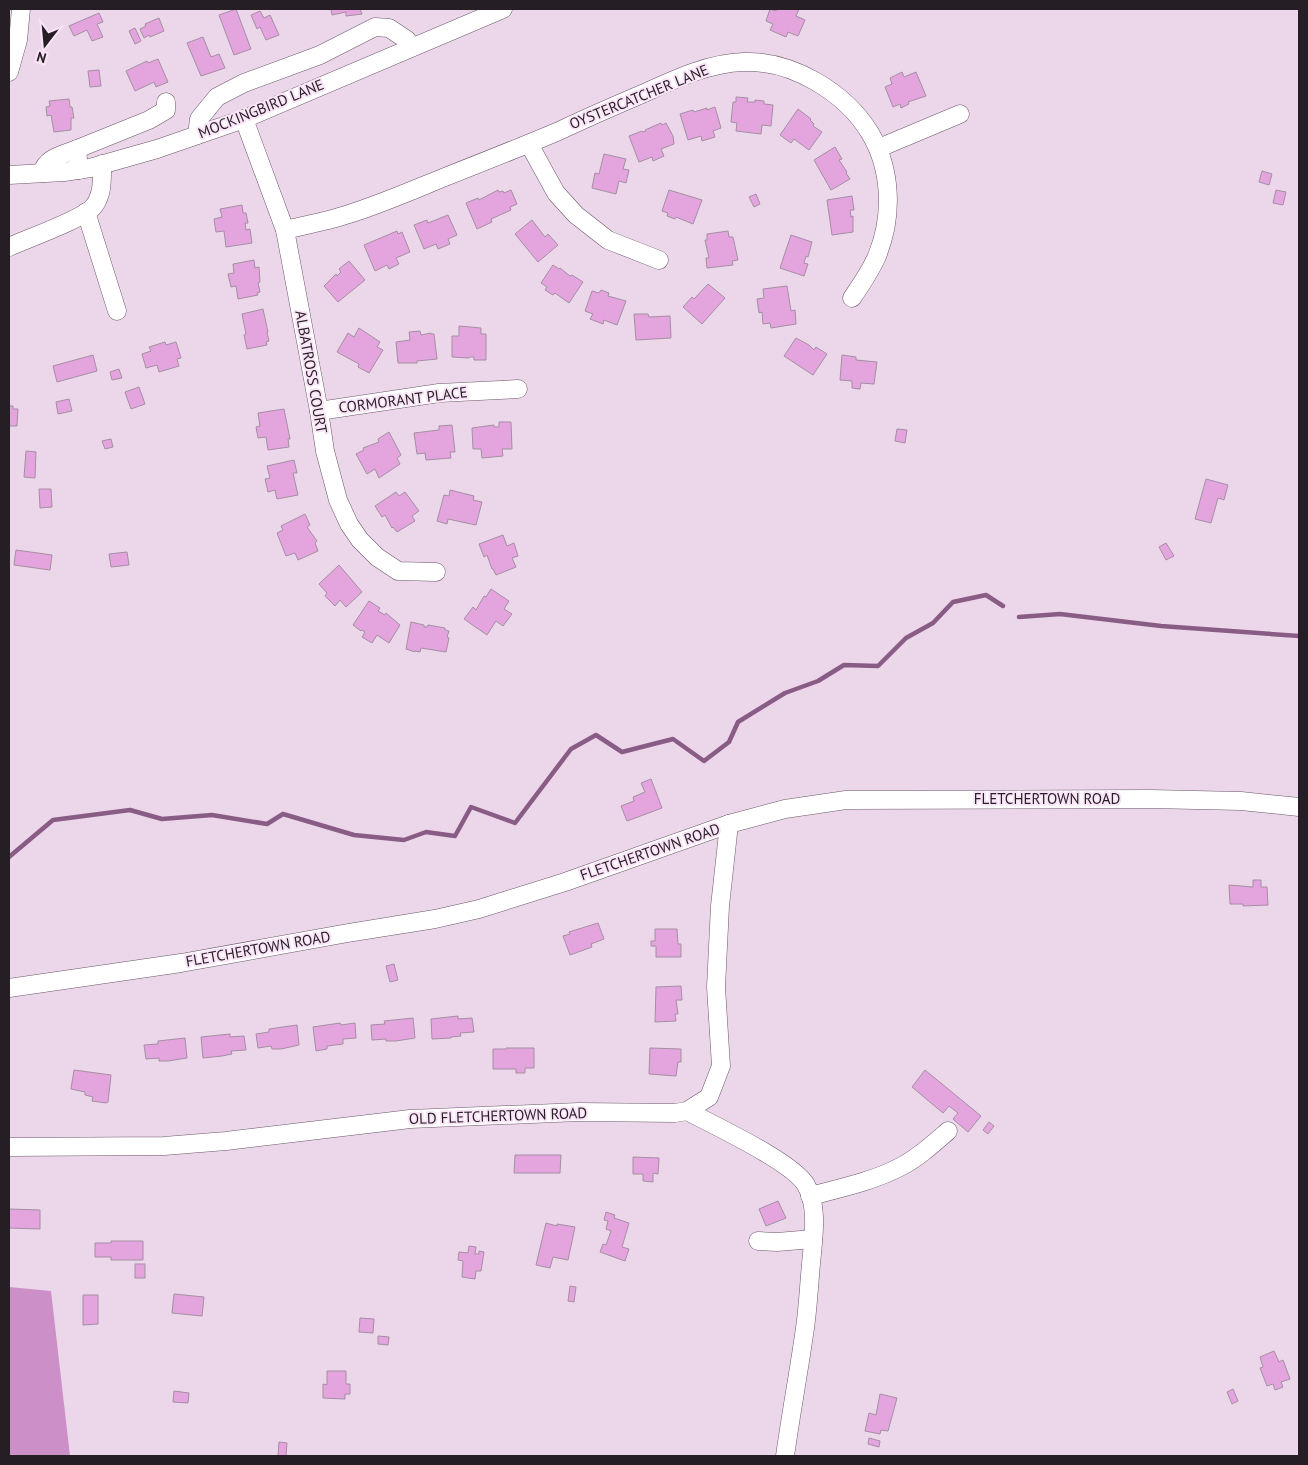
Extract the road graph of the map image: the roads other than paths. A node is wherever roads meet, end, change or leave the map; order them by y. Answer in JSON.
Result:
{"nodes":[{"id":1,"x":21,"y":9,"type":"edge"},
{"id":2,"x":503,"y":9,"type":"edge"},
{"id":3,"x":410,"y":48,"type":"junction"},
{"id":4,"x":9,"y":72,"type":"edge"},
{"id":5,"x":166,"y":102,"type":"dead end"},
{"id":6,"x":960,"y":114,"type":"dead end"},
{"id":7,"x":244,"y":118,"type":"junction"},
{"id":8,"x":197,"y":135,"type":"junction"},
{"id":9,"x":530,"y":144,"type":"junction"},
{"id":10,"x":879,"y":148,"type":"junction"},
{"id":11,"x":77,"y":149,"type":"junction"},
{"id":12,"x":102,"y":164,"type":"junction"},
{"id":13,"x":78,"y":170,"type":"junction"},
{"id":14,"x":42,"y":173,"type":"junction"},
{"id":15,"x":9,"y":175,"type":"edge"},
{"id":16,"x":86,"y":212,"type":"junction"},
{"id":17,"x":285,"y":230,"type":"junction"},
{"id":18,"x":9,"y":247,"type":"edge"},
{"id":19,"x":659,"y":260,"type":"dead end"},
{"id":20,"x":852,"y":298,"type":"dead end"},
{"id":21,"x":117,"y":311,"type":"dead end"},
{"id":22,"x":518,"y":389,"type":"dead end"},
{"id":23,"x":319,"y":411,"type":"junction"},
{"id":24,"x":436,"y":572,"type":"dead end"},
{"id":25,"x":1299,"y":807,"type":"edge"},
{"id":26,"x":729,"y":824,"type":"junction"},
{"id":27,"x":9,"y":988,"type":"edge"},
{"id":28,"x":687,"y":1111,"type":"junction"},
{"id":29,"x":948,"y":1131,"type":"dead end"},
{"id":30,"x":9,"y":1147,"type":"edge"},
{"id":31,"x":810,"y":1196,"type":"junction"},
{"id":32,"x":813,"y":1239,"type":"junction"},
{"id":33,"x":758,"y":1240,"type":"dead end"},
{"id":34,"x":785,"y":1456,"type":"edge"}],
"edges":[{"from":1,"to":4,"type":"street"},
{"from":2,"to":3,"type":"street","name":"MOCKINGBIRD LANE"},
{"from":3,"to":7,"type":"street","name":"MOCKINGBIRD LANE"},
{"from":3,"to":8,"type":"street"},
{"from":5,"to":11,"type":"street"},
{"from":6,"to":10,"type":"street"},
{"from":7,"to":8,"type":"street","name":"MOCKINGBIRD LANE"},
{"from":7,"to":17,"type":"street","name":"ALBATROSS COURT"},
{"from":8,"to":12,"type":"street","name":"MOCKINGBIRD LANE"},
{"from":9,"to":10,"type":"street","name":"OYSTERCATCHER LANE"},
{"from":9,"to":17,"type":"street","name":"OYSTERCATCHER LANE"},
{"from":9,"to":19,"type":"street"},
{"from":10,"to":20,"type":"street","name":"OYSTERCATCHER LANE"},
{"from":11,"to":13,"type":"street"},
{"from":11,"to":14,"type":"street"},
{"from":12,"to":13,"type":"street","name":"MOCKINGBIRD LANE"},
{"from":12,"to":16,"type":"street"},
{"from":13,"to":14,"type":"street","name":"MOCKINGBIRD LANE"},
{"from":14,"to":15,"type":"street","name":"MOCKINGBIRD LANE"},
{"from":16,"to":18,"type":"street"},
{"from":16,"to":21,"type":"street"},
{"from":17,"to":23,"type":"street","name":"ALBATROSS COURT"},
{"from":22,"to":23,"type":"street","name":"CORMORANT PLACE"},
{"from":23,"to":24,"type":"street","name":"ALBATROSS COURT"},
{"from":25,"to":26,"type":"street","name":"FLETCHERTOWN ROAD"},
{"from":26,"to":27,"type":"street","name":"FLETCHERTOWN ROAD"},
{"from":26,"to":28,"type":"street","name":"OLD FLETCHERTOWN ROAD"},
{"from":28,"to":30,"type":"street","name":"OLD FLETCHERTOWN ROAD"},
{"from":28,"to":31,"type":"street"},
{"from":29,"to":31,"type":"street"},
{"from":31,"to":32,"type":"street"},
{"from":32,"to":33,"type":"street"},
{"from":32,"to":34,"type":"street"}]}
